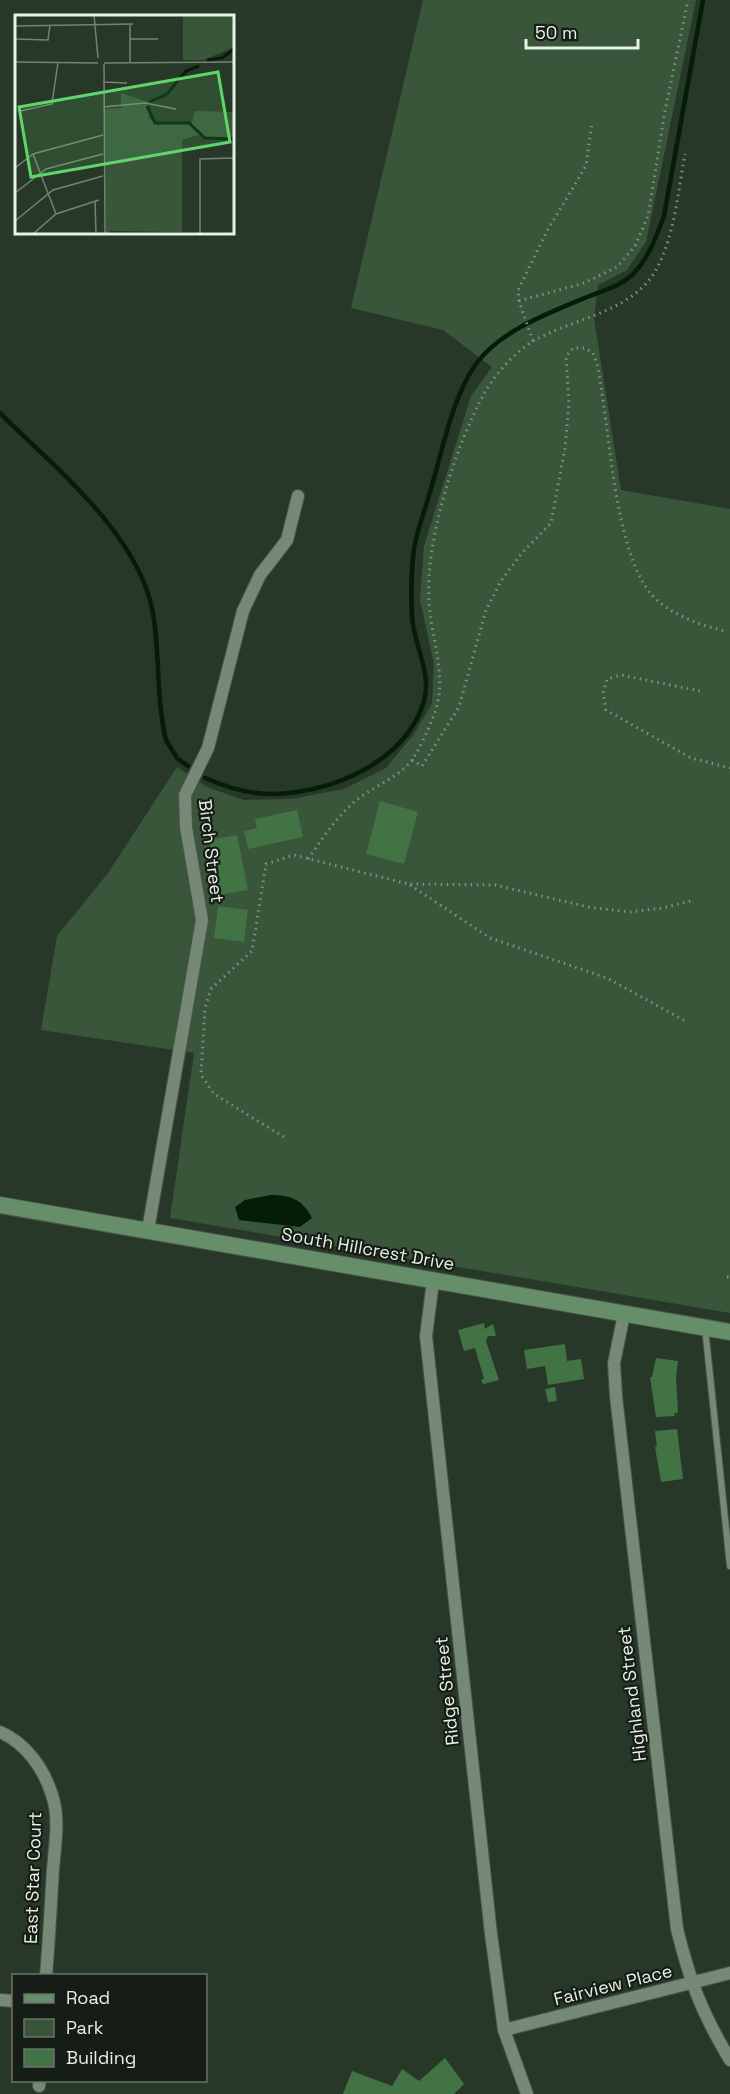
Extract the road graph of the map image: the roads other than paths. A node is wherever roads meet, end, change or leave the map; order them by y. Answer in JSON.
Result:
{"nodes":[{"id":1,"x":298,"y":496,"type":"dead end"},
{"id":2,"x":0,"y":1205,"type":"edge"},
{"id":3,"x":148,"y":1230,"type":"junction"},
{"id":4,"x":433,"y":1281,"type":"junction"},
{"id":5,"x":624,"y":1314,"type":"junction"},
{"id":6,"x":705,"y":1327,"type":"junction"},
{"id":7,"x":730,"y":1332,"type":"edge"},
{"id":8,"x":730,"y":1566,"type":"edge"},
{"id":9,"x":0,"y":1732,"type":"edge"},
{"id":10,"x":730,"y":1973,"type":"edge"},
{"id":11,"x":46,"y":1974,"type":"edge"},
{"id":12,"x":691,"y":1984,"type":"junction"},
{"id":13,"x":504,"y":2030,"type":"junction"},
{"id":14,"x":730,"y":2061,"type":"edge"},
{"id":15,"x":527,"y":2094,"type":"edge"}],
"edges":[{"from":1,"to":3,"type":"street","name":"Birch Street"},
{"from":2,"to":3,"type":"street","name":"South Hillcrest Drive"},
{"from":3,"to":4,"type":"street","name":"South Hillcrest Drive"},
{"from":4,"to":5,"type":"street","name":"South Hillcrest Drive"},
{"from":4,"to":13,"type":"street","name":"Ridge Street"},
{"from":5,"to":6,"type":"street","name":"South Hillcrest Drive"},
{"from":5,"to":12,"type":"street","name":"Highland Street"},
{"from":6,"to":7,"type":"street","name":"South Hillcrest Drive"},
{"from":6,"to":8,"type":"lane"},
{"from":9,"to":11,"type":"street","name":"East Star Court"},
{"from":10,"to":12,"type":"street","name":"Fairview Place"},
{"from":12,"to":13,"type":"street","name":"Fairview Place"},
{"from":12,"to":14,"type":"street","name":"Highland Street"},
{"from":13,"to":15,"type":"street","name":"Ridge Street"}]}
